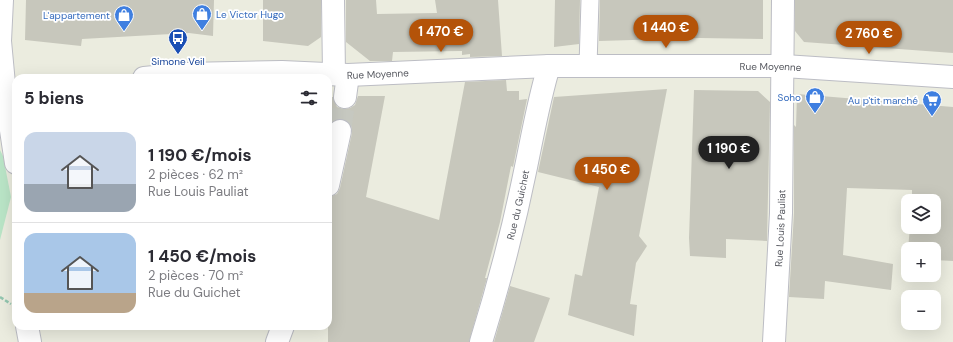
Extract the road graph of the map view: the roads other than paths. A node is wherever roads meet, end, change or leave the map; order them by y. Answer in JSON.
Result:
{"nodes":[{"id":1,"x":2,"y":0,"type":"edge"},
{"id":2,"x":333,"y":0,"type":"edge"},
{"id":3,"x":590,"y":0,"type":"edge"},
{"id":4,"x":783,"y":0,"type":"edge"},
{"id":5,"x":0,"y":41,"type":"edge"},
{"id":6,"x":549,"y":66,"type":"junction"},
{"id":7,"x":588,"y":66,"type":"junction"},
{"id":8,"x":784,"y":66,"type":"junction"},
{"id":9,"x":186,"y":74,"type":"edge"},
{"id":10,"x":341,"y":74,"type":"junction"},
{"id":11,"x":953,"y":77,"type":"edge"},
{"id":12,"x":7,"y":84,"type":"edge"},
{"id":13,"x":345,"y":96,"type":"tunnel mouth"},
{"id":14,"x":12,"y":128,"type":"edge"},
{"id":15,"x":340,"y":131,"type":"tunnel mouth"},
{"id":16,"x":332,"y":167,"type":"edge"},
{"id":17,"x":28,"y":330,"type":"edge"},
{"id":18,"x":282,"y":330,"type":"edge"},
{"id":19,"x":30,"y":342,"type":"edge"},
{"id":20,"x":277,"y":342,"type":"edge"},
{"id":21,"x":480,"y":342,"type":"edge"},
{"id":22,"x":774,"y":342,"type":"edge"}],
"edges":[{"from":1,"to":5,"type":"street"},
{"from":2,"to":10,"type":"street"},
{"from":3,"to":7,"type":"lane"},
{"from":4,"to":8,"type":"street","name":"Rue Louis Pauliat"},
{"from":5,"to":12,"type":"street"},
{"from":6,"to":7,"type":"street","name":"Rue Moyenne"},
{"from":6,"to":10,"type":"street","name":"Rue Moyenne"},
{"from":6,"to":21,"type":"street","name":"Rue du Guichet"},
{"from":7,"to":8,"type":"street","name":"Rue Moyenne"},
{"from":8,"to":11,"type":"street","name":"Rue Moyenne"},
{"from":8,"to":22,"type":"street","name":"Rue Louis Pauliat"},
{"from":9,"to":10,"type":"street","name":"Rue Moyenne"},
{"from":10,"to":13,"type":"street"},
{"from":12,"to":14,"type":"street"},
{"from":15,"to":16,"type":"street"},
{"from":17,"to":19,"type":"street"},
{"from":18,"to":20,"type":"street"}]}
